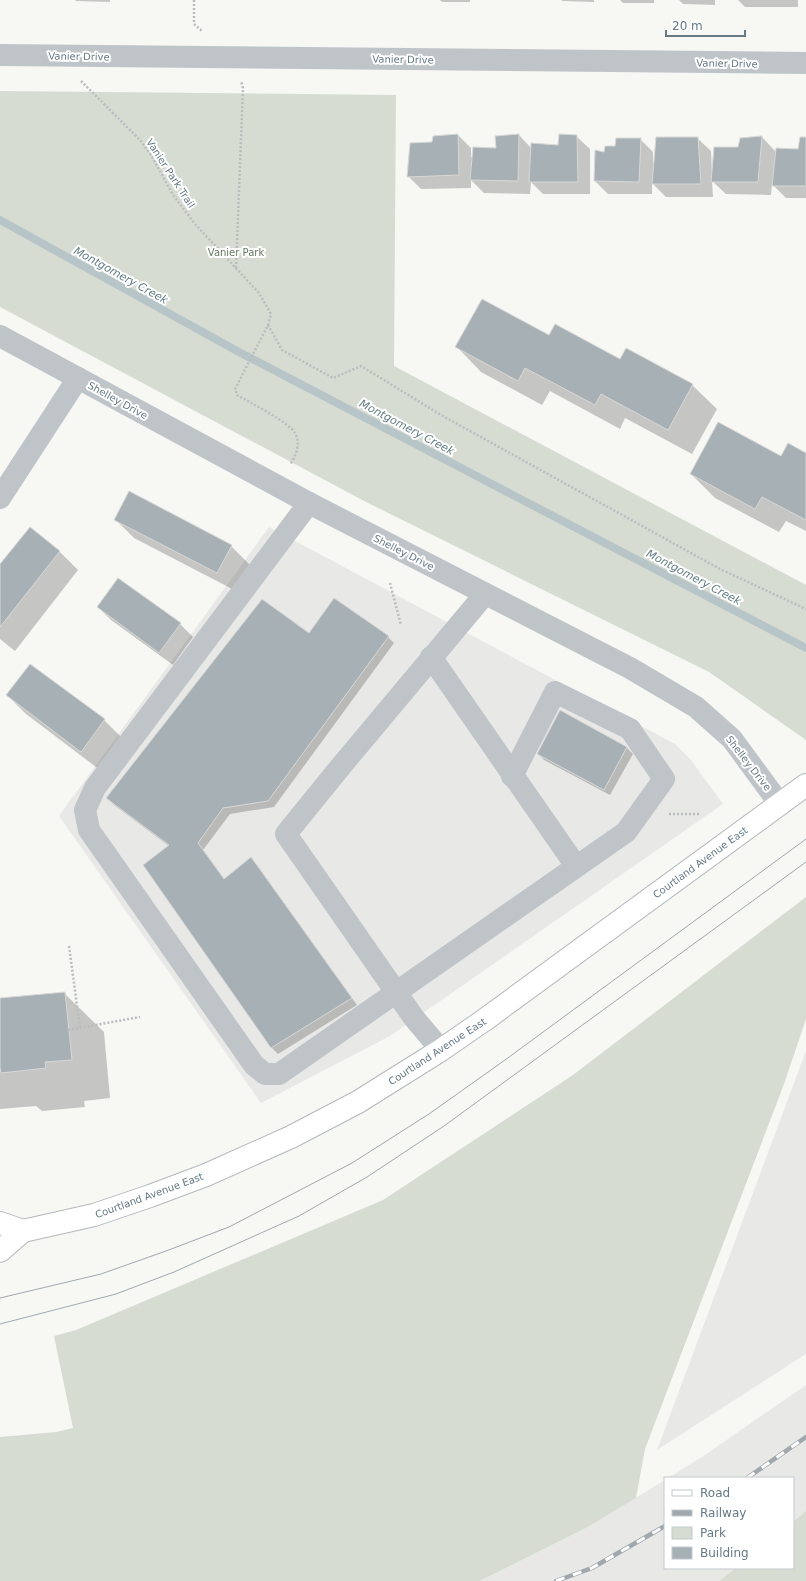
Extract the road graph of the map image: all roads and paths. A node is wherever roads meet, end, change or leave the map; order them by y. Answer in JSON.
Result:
{"nodes":[{"id":1,"x":194,"y":0,"type":"edge"},
{"id":2,"x":0,"y":55,"type":"edge"},
{"id":3,"x":54,"y":55,"type":"junction"},
{"id":4,"x":230,"y":57,"type":"junction"},
{"id":5,"x":806,"y":63,"type":"edge"},
{"id":6,"x":236,"y":268,"type":"junction"},
{"id":7,"x":268,"y":325,"type":"junction"},
{"id":8,"x":0,"y":336,"type":"edge"},
{"id":9,"x":78,"y":378,"type":"junction"},
{"id":10,"x":276,"y":486,"type":"junction"},
{"id":11,"x":0,"y":498,"type":"edge"},
{"id":12,"x":309,"y":503,"type":"junction"},
{"id":13,"x":390,"y":583,"type":"dead end"},
{"id":14,"x":485,"y":594,"type":"junction"},
{"id":15,"x":806,"y":609,"type":"edge"},
{"id":16,"x":401,"y":625,"type":"dead end"},
{"id":17,"x":431,"y":657,"type":"junction"},
{"id":18,"x":512,"y":776,"type":"junction"},
{"id":19,"x":806,"y":785,"type":"edge"},
{"id":20,"x":780,"y":803,"type":"junction"},
{"id":21,"x":576,"y":866,"type":"junction"},
{"id":22,"x":69,"y":946,"type":"dead end"},
{"id":23,"x":396,"y":993,"type":"junction"},
{"id":24,"x":140,"y":1017,"type":"dead end"},
{"id":25,"x":80,"y":1028,"type":"junction"},
{"id":26,"x":68,"y":1030,"type":"dead end"},
{"id":27,"x":441,"y":1050,"type":"junction"},
{"id":28,"x":0,"y":1224,"type":"edge"},
{"id":29,"x":23,"y":1230,"type":"junction"},
{"id":30,"x":0,"y":1251,"type":"edge"}],
"edges":[{"from":1,"to":4,"type":"path"},
{"from":2,"to":3,"type":"street","name":"Vanier Drive"},
{"from":3,"to":4,"type":"street","name":"Vanier Drive"},
{"from":3,"to":6,"type":"path","name":"Vanier Park Trail"},
{"from":4,"to":5,"type":"street","name":"Vanier Drive"},
{"from":4,"to":6,"type":"path"},
{"from":6,"to":7,"type":"path","name":"Vanier Park Trail"},
{"from":7,"to":10,"type":"path","name":"Vanier Park Trail"},
{"from":7,"to":15,"type":"path"},
{"from":8,"to":9,"type":"street","name":"Shelley Drive"},
{"from":9,"to":10,"type":"street","name":"Shelley Drive"},
{"from":9,"to":11,"type":"street"},
{"from":10,"to":12,"type":"street","name":"Shelley Drive"},
{"from":12,"to":14,"type":"street","name":"Shelley Drive"},
{"from":12,"to":23,"type":"street"},
{"from":13,"to":16,"type":"path"},
{"from":14,"to":17,"type":"street"},
{"from":14,"to":20,"type":"street","name":"Shelley Drive"},
{"from":17,"to":18,"type":"street"},
{"from":17,"to":23,"type":"street"},
{"from":18,"to":21,"type":"street"},
{"from":18,"to":21,"type":"street"},
{"from":19,"to":20,"type":"main road","name":"Courtland Avenue East"},
{"from":20,"to":27,"type":"main road","name":"Courtland Avenue East"},
{"from":21,"to":23,"type":"street"},
{"from":22,"to":25,"type":"path"},
{"from":23,"to":27,"type":"street"},
{"from":24,"to":25,"type":"path"},
{"from":25,"to":26,"type":"path"},
{"from":27,"to":29,"type":"main road","name":"Courtland Avenue East"},
{"from":28,"to":29,"type":"main road","name":"Courtland Avenue East"},
{"from":29,"to":30,"type":"main road"}]}
